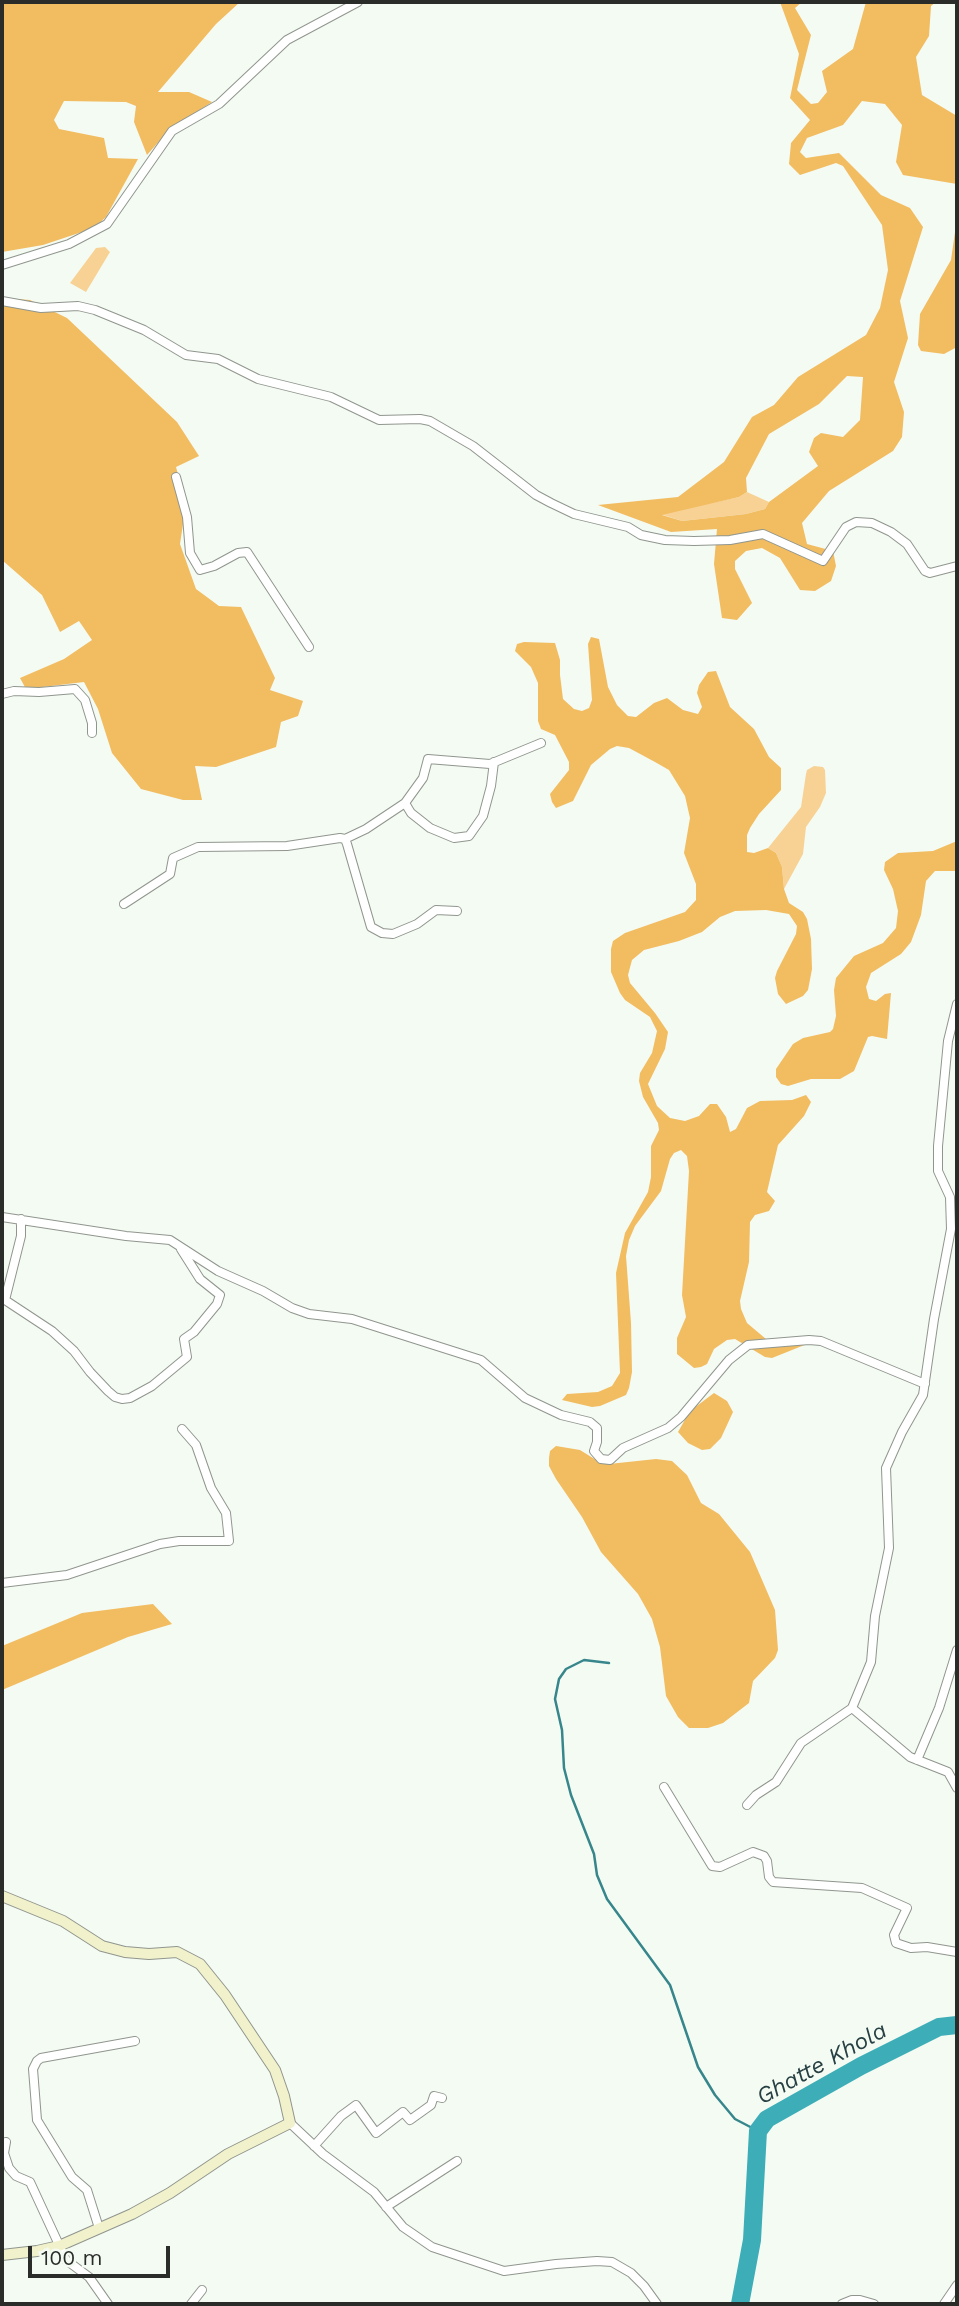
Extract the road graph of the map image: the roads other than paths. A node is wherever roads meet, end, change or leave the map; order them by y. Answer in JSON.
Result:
{"nodes":[{"id":1,"x":358,"y":2,"type":"edge"},
{"id":2,"x":2,"y":265,"type":"edge"},
{"id":3,"x":2,"y":301,"type":"edge"},
{"id":4,"x":176,"y":477,"type":"dead end"},
{"id":5,"x":957,"y":566,"type":"edge"},
{"id":6,"x":309,"y":647,"type":"dead end"},
{"id":7,"x":2,"y":694,"type":"edge"},
{"id":8,"x":92,"y":733,"type":"dead end"},
{"id":9,"x":541,"y":743,"type":"dead end"},
{"id":10,"x":494,"y":762,"type":"junction"},
{"id":11,"x":405,"y":803,"type":"junction"},
{"id":12,"x":345,"y":839,"type":"junction"},
{"id":13,"x":124,"y":904,"type":"dead end"},
{"id":14,"x":457,"y":911,"type":"dead end"},
{"id":15,"x":957,"y":1004,"type":"edge"},
{"id":16,"x":2,"y":1217,"type":"edge"},
{"id":17,"x":21,"y":1219,"type":"junction"},
{"id":18,"x":178,"y":1246,"type":"junction"},
{"id":19,"x":925,"y":1384,"type":"junction"},
{"id":20,"x":182,"y":1429,"type":"dead end"},
{"id":21,"x":2,"y":1583,"type":"edge"},
{"id":22,"x":957,"y":1650,"type":"edge"},
{"id":23,"x":852,"y":1708,"type":"junction"},
{"id":24,"x":918,"y":1760,"type":"junction"},
{"id":25,"x":664,"y":1787,"type":"dead end"},
{"id":26,"x":957,"y":1788,"type":"edge"},
{"id":27,"x":747,"y":1805,"type":"dead end"},
{"id":28,"x":2,"y":1896,"type":"edge"},
{"id":29,"x":957,"y":1952,"type":"edge"},
{"id":30,"x":135,"y":2041,"type":"dead end"},
{"id":31,"x":442,"y":2098,"type":"dead end"},
{"id":32,"x":290,"y":2123,"type":"junction"},
{"id":33,"x":6,"y":2142,"type":"dead end"},
{"id":34,"x":314,"y":2146,"type":"junction"},
{"id":35,"x":457,"y":2161,"type":"dead end"},
{"id":36,"x":386,"y":2207,"type":"junction"},
{"id":37,"x":99,"y":2228,"type":"junction"},
{"id":38,"x":59,"y":2245,"type":"junction"},
{"id":39,"x":2,"y":2255,"type":"edge"},
{"id":40,"x":957,"y":2285,"type":"edge"},
{"id":41,"x":202,"y":2290,"type":"dead end"},
{"id":42,"x":108,"y":2304,"type":"edge"},
{"id":43,"x":191,"y":2304,"type":"edge"},
{"id":44,"x":657,"y":2304,"type":"edge"},
{"id":45,"x":842,"y":2304,"type":"edge"},
{"id":46,"x":874,"y":2304,"type":"edge"},
{"id":47,"x":944,"y":2304,"type":"edge"}],
"edges":[{"from":1,"to":2,"type":"street"},
{"from":3,"to":5,"type":"street"},
{"from":4,"to":6,"type":"street"},
{"from":7,"to":8,"type":"street"},
{"from":9,"to":10,"type":"street"},
{"from":10,"to":11,"type":"street"},
{"from":10,"to":11,"type":"street"},
{"from":11,"to":12,"type":"street"},
{"from":12,"to":13,"type":"street"},
{"from":12,"to":14,"type":"street"},
{"from":15,"to":19,"type":"street"},
{"from":16,"to":17,"type":"street"},
{"from":17,"to":18,"type":"street"},
{"from":17,"to":18,"type":"street"},
{"from":18,"to":19,"type":"street"},
{"from":19,"to":23,"type":"street"},
{"from":20,"to":21,"type":"street"},
{"from":22,"to":24,"type":"street"},
{"from":23,"to":24,"type":"street"},
{"from":23,"to":27,"type":"street"},
{"from":24,"to":26,"type":"street"},
{"from":25,"to":29,"type":"street"},
{"from":28,"to":32,"type":"street"},
{"from":30,"to":37,"type":"street"},
{"from":31,"to":34,"type":"street"},
{"from":32,"to":34,"type":"street"},
{"from":32,"to":37,"type":"street"},
{"from":33,"to":38,"type":"street"},
{"from":34,"to":36,"type":"street"},
{"from":35,"to":36,"type":"street"},
{"from":36,"to":44,"type":"street"},
{"from":37,"to":38,"type":"street"},
{"from":38,"to":39,"type":"street"},
{"from":38,"to":42,"type":"street"},
{"from":40,"to":47,"type":"street"},
{"from":41,"to":43,"type":"street"},
{"from":45,"to":46,"type":"street"}]}
